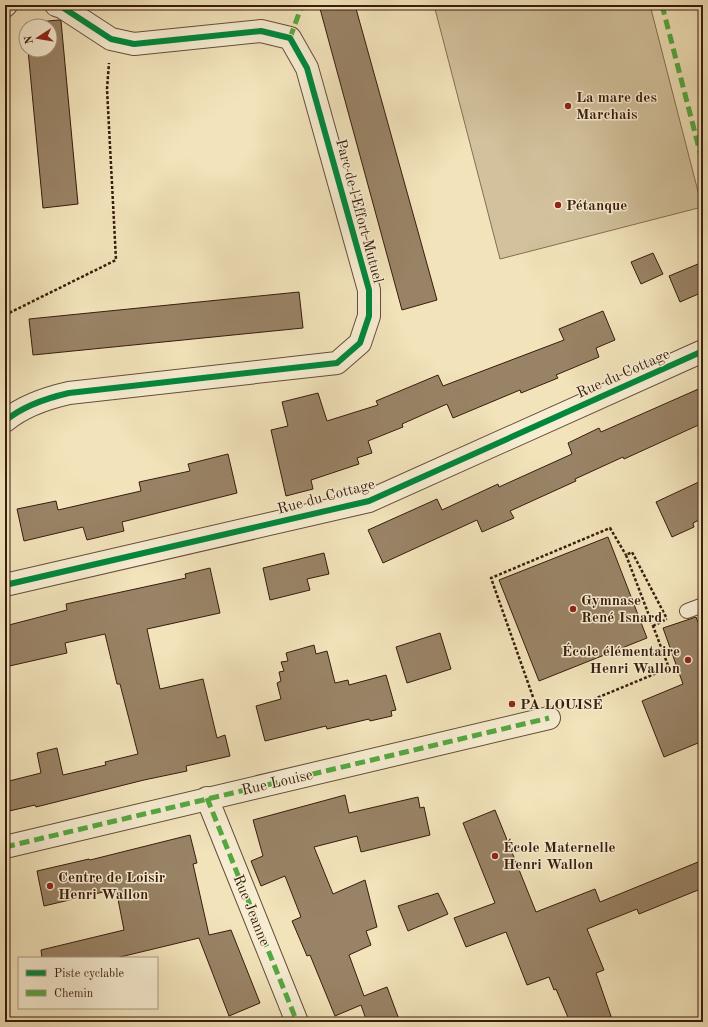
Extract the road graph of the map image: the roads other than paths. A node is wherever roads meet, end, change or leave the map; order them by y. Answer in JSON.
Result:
{"nodes":[{"id":1,"x":56,"y":5,"type":"edge"},
{"id":2,"x":703,"y":351,"type":"edge"},
{"id":3,"x":5,"y":421,"type":"edge"},
{"id":4,"x":5,"y":585,"type":"edge"},
{"id":5,"x":703,"y":606,"type":"edge"},
{"id":6,"x":687,"y":611,"type":"road end"},
{"id":7,"x":545,"y":719,"type":"road end"},
{"id":8,"x":207,"y":798,"type":"junction"},
{"id":9,"x":5,"y":847,"type":"edge"},
{"id":10,"x":297,"y":1022,"type":"edge"}],
"edges":[{"from":1,"to":3,"type":"street","name":"Parc de l'Effort Mutuel"},
{"from":2,"to":4,"type":"street","name":"Rue du Cottage"},
{"from":5,"to":6,"type":"lane"},
{"from":7,"to":8,"type":"street","name":"Rue Louise"},
{"from":8,"to":9,"type":"street","name":"Rue Louise"},
{"from":8,"to":10,"type":"street","name":"Rue Jeanne"}]}
